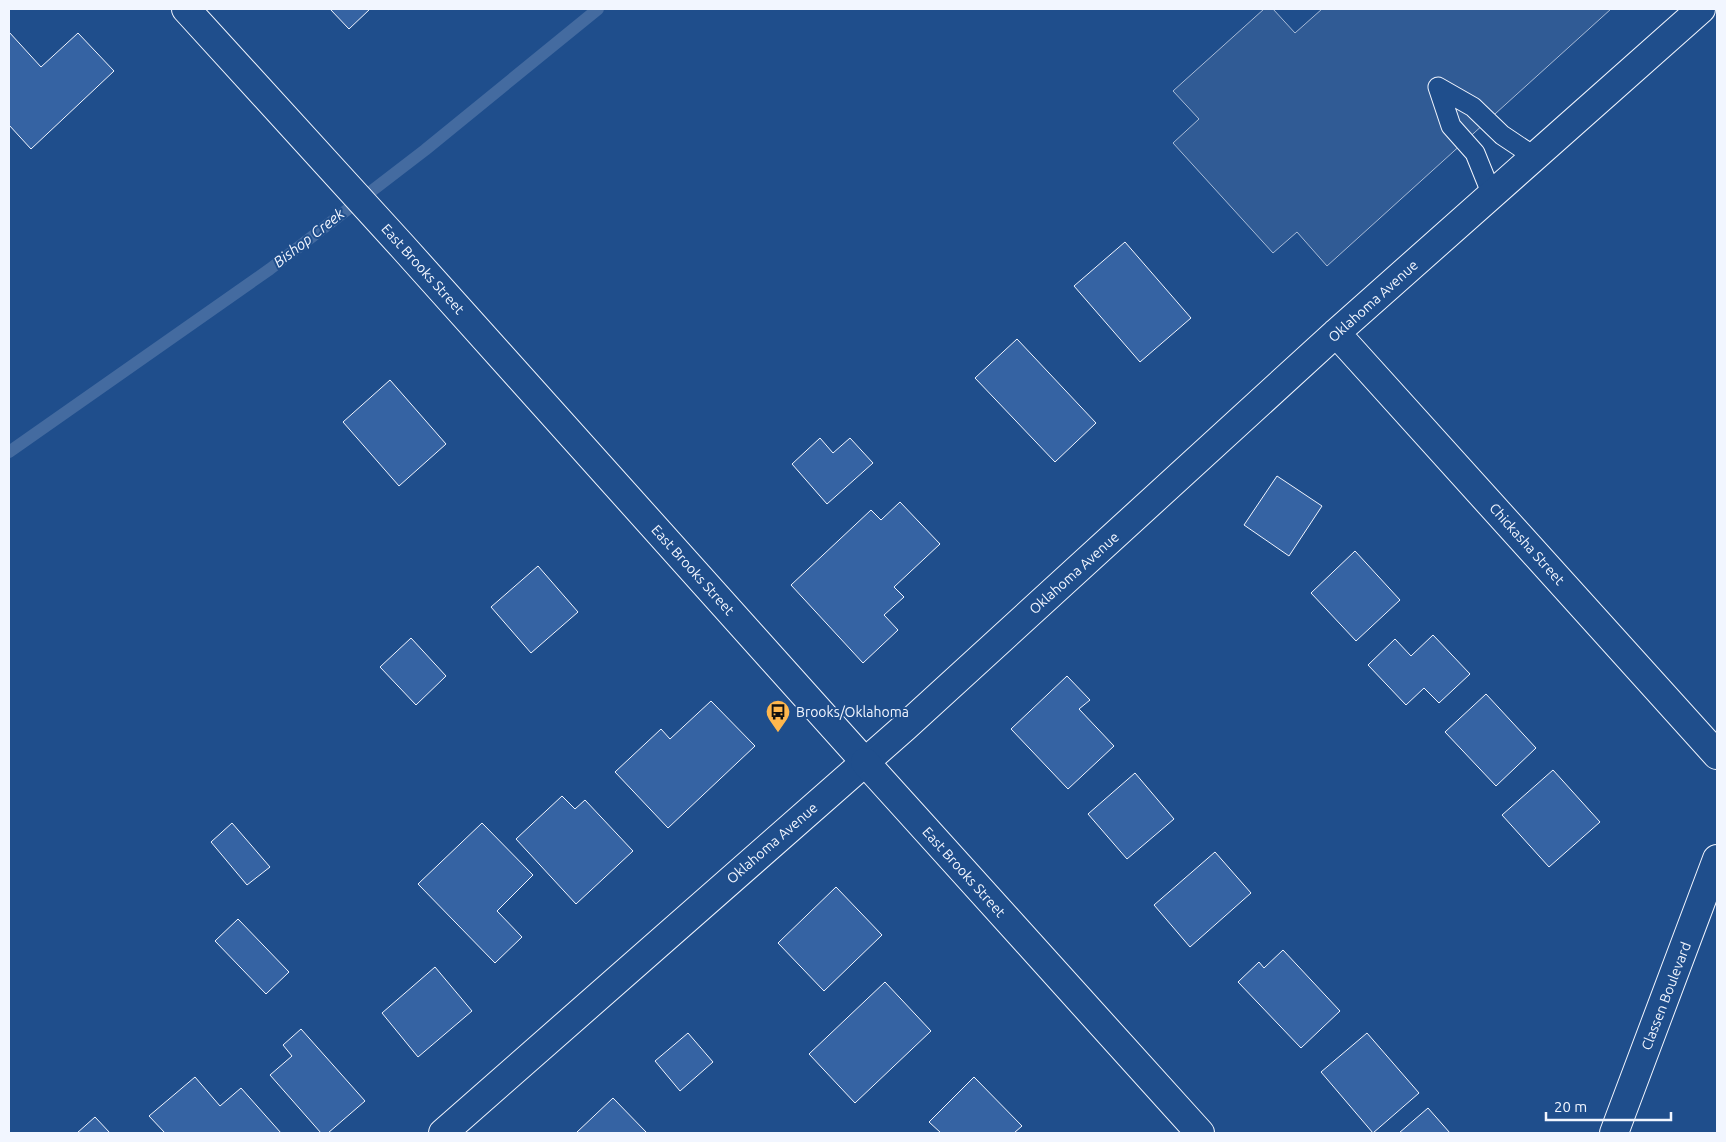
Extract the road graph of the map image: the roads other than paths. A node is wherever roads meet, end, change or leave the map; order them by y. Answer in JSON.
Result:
{"nodes":[{"id":1,"x":186,"y":9,"type":"edge"},
{"id":2,"x":1701,"y":9,"type":"edge"},
{"id":3,"x":1535,"y":157,"type":"junction"},
{"id":4,"x":1492,"y":195,"type":"junction"},
{"id":5,"x":1336,"y":333,"type":"junction"},
{"id":6,"x":1717,"y":755,"type":"edge"},
{"id":7,"x":865,"y":762,"type":"junction"},
{"id":8,"x":1717,"y":859,"type":"edge"},
{"id":9,"x":443,"y":1133,"type":"edge"},
{"id":10,"x":1200,"y":1133,"type":"edge"},
{"id":11,"x":1614,"y":1133,"type":"edge"}],
"edges":[{"from":1,"to":7,"type":"street","name":"East Brooks Street"},
{"from":2,"to":3,"type":"street","name":"Oklahoma Avenue"},
{"from":3,"to":4,"type":"street","name":"Oklahoma Avenue"},
{"from":3,"to":4,"type":"lane"},
{"from":4,"to":5,"type":"street","name":"Oklahoma Avenue"},
{"from":5,"to":6,"type":"street","name":"Chickasha Street"},
{"from":5,"to":7,"type":"street","name":"Oklahoma Avenue"},
{"from":7,"to":9,"type":"street","name":"Oklahoma Avenue"},
{"from":7,"to":10,"type":"street","name":"East Brooks Street"},
{"from":8,"to":11,"type":"street","name":"Classen Boulevard"}]}
